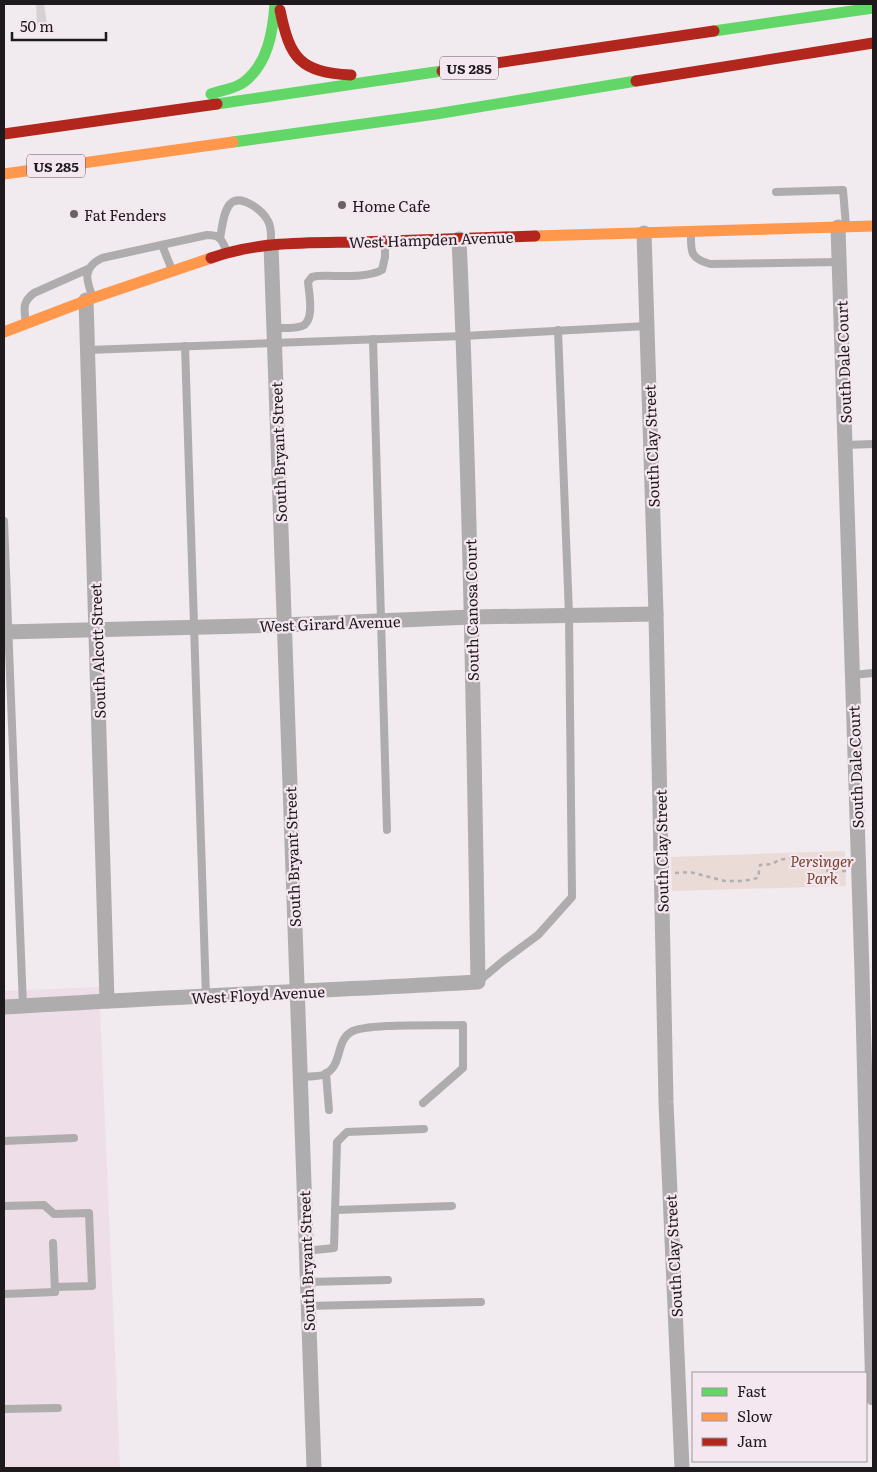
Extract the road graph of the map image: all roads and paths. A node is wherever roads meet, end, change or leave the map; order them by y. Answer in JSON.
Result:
{"nodes":[{"id":1,"x":275,"y":4,"type":"edge"},
{"id":2,"x":279,"y":4,"type":"edge"},
{"id":3,"x":873,"y":8,"type":"edge"},
{"id":4,"x":873,"y":43,"type":"edge"},
{"id":5,"x":437,"y":72,"type":"junction"},
{"id":6,"x":64,"y":126,"type":"junction"},
{"id":7,"x":4,"y":134,"type":"edge"},
{"id":8,"x":4,"y":174,"type":"edge"},
{"id":9,"x":776,"y":192,"type":"dead end"},
{"id":10,"x":842,"y":226,"type":"junction"},
{"id":11,"x":873,"y":226,"type":"edge"},
{"id":12,"x":691,"y":232,"type":"junction"},
{"id":13,"x":644,"y":233,"type":"junction"},
{"id":14,"x":220,"y":238,"type":"junction"},
{"id":15,"x":459,"y":239,"type":"junction"},
{"id":16,"x":385,"y":241,"type":"junction"},
{"id":17,"x":162,"y":245,"type":"junction"},
{"id":18,"x":271,"y":245,"type":"junction"},
{"id":19,"x":227,"y":252,"type":"junction"},
{"id":20,"x":840,"y":262,"type":"junction"},
{"id":21,"x":88,"y":269,"type":"junction"},
{"id":22,"x":172,"y":270,"type":"junction"},
{"id":23,"x":89,"y":299,"type":"junction"},
{"id":24,"x":26,"y":323,"type":"junction"},
{"id":25,"x":298,"y":326,"type":"junction"},
{"id":26,"x":647,"y":326,"type":"junction"},
{"id":27,"x":558,"y":330,"type":"junction"},
{"id":28,"x":4,"y":332,"type":"edge"},
{"id":29,"x":274,"y":335,"type":"junction"},
{"id":30,"x":463,"y":336,"type":"junction"},
{"id":31,"x":373,"y":338,"type":"junction"},
{"id":32,"x":298,"y":342,"type":"junction"},
{"id":33,"x":186,"y":346,"type":"junction"},
{"id":34,"x":88,"y":350,"type":"junction"},
{"id":35,"x":873,"y":444,"type":"edge"},
{"id":36,"x":845,"y":445,"type":"junction"},
{"id":37,"x":4,"y":522,"type":"edge"},
{"id":38,"x":656,"y":614,"type":"junction"},
{"id":39,"x":570,"y":615,"type":"junction"},
{"id":40,"x":471,"y":617,"type":"junction"},
{"id":41,"x":381,"y":621,"type":"junction"},
{"id":42,"x":284,"y":625,"type":"junction"},
{"id":43,"x":194,"y":627,"type":"junction"},
{"id":44,"x":97,"y":629,"type":"junction"},
{"id":45,"x":6,"y":632,"type":"edge"},
{"id":46,"x":873,"y":673,"type":"edge"},
{"id":47,"x":852,"y":674,"type":"junction"},
{"id":48,"x":387,"y":830,"type":"dead end"},
{"id":49,"x":859,"y":871,"type":"junction"},
{"id":50,"x":661,"y":874,"type":"junction"},
{"id":51,"x":868,"y":972,"type":"edge"},
{"id":52,"x":478,"y":982,"type":"junction"},
{"id":53,"x":297,"y":993,"type":"junction"},
{"id":54,"x":206,"y":997,"type":"junction"},
{"id":55,"x":107,"y":1001,"type":"junction"},
{"id":56,"x":23,"y":1006,"type":"junction"},
{"id":57,"x":4,"y":1008,"type":"edge"},
{"id":58,"x":326,"y":1073,"type":"junction"},
{"id":59,"x":300,"y":1077,"type":"junction"},
{"id":60,"x":869,"y":1098,"type":"edge"},
{"id":61,"x":423,"y":1103,"type":"dead end"},
{"id":62,"x":329,"y":1110,"type":"dead end"},
{"id":63,"x":424,"y":1129,"type":"dead end"},
{"id":64,"x":74,"y":1138,"type":"dead end"},
{"id":65,"x":4,"y":1141,"type":"edge"},
{"id":66,"x":4,"y":1206,"type":"edge"},
{"id":67,"x":452,"y":1206,"type":"dead end"},
{"id":68,"x":335,"y":1210,"type":"junction"},
{"id":69,"x":53,"y":1243,"type":"dead end"},
{"id":70,"x":305,"y":1251,"type":"junction"},
{"id":71,"x":388,"y":1280,"type":"dead end"},
{"id":72,"x":306,"y":1282,"type":"junction"},
{"id":73,"x":55,"y":1287,"type":"junction"},
{"id":74,"x":4,"y":1294,"type":"edge"},
{"id":75,"x":481,"y":1302,"type":"dead end"},
{"id":76,"x":307,"y":1306,"type":"junction"},
{"id":77,"x":873,"y":1398,"type":"edge"},
{"id":78,"x":58,"y":1408,"type":"dead end"},
{"id":79,"x":4,"y":1409,"type":"edge"},
{"id":80,"x":314,"y":1468,"type":"edge"},
{"id":81,"x":682,"y":1468,"type":"edge"}],
"edges":[{"from":1,"to":6,"type":"main road"},
{"from":2,"to":5,"type":"main road"},
{"from":3,"to":5,"type":"main road","number":"US 285"},
{"from":4,"to":8,"type":"main road","number":"US 285"},
{"from":5,"to":6,"type":"main road","number":"US 285"},
{"from":6,"to":7,"type":"main road","number":"US 285"},
{"from":9,"to":10,"type":"lane"},
{"from":10,"to":11,"type":"main road","name":"West Hampden Avenue"},
{"from":10,"to":12,"type":"main road","name":"West Hampden Avenue"},
{"from":10,"to":20,"type":"street","name":"South Dale Court"},
{"from":12,"to":13,"type":"main road","name":"West Hampden Avenue"},
{"from":12,"to":20,"type":"lane"},
{"from":13,"to":15,"type":"main road","name":"West Hampden Avenue"},
{"from":13,"to":26,"type":"street","name":"South Clay Street"},
{"from":14,"to":17,"type":"lane"},
{"from":14,"to":18,"type":"lane"},
{"from":14,"to":19,"type":"lane"},
{"from":15,"to":16,"type":"main road","name":"West Hampden Avenue"},
{"from":15,"to":30,"type":"street","name":"South Canosa Court"},
{"from":16,"to":18,"type":"main road","name":"West Hampden Avenue"},
{"from":16,"to":25,"type":"lane"},
{"from":17,"to":21,"type":"lane"},
{"from":17,"to":22,"type":"lane"},
{"from":18,"to":19,"type":"main road","name":"West Hampden Avenue"},
{"from":18,"to":29,"type":"street","name":"South Bryant Street"},
{"from":19,"to":22,"type":"main road","name":"West Hampden Avenue"},
{"from":20,"to":36,"type":"street","name":"South Dale Court"},
{"from":21,"to":23,"type":"lane"},
{"from":21,"to":24,"type":"lane"},
{"from":22,"to":23,"type":"main road","name":"West Hampden Avenue"},
{"from":23,"to":24,"type":"main road","name":"West Hampden Avenue"},
{"from":23,"to":34,"type":"street","name":"South Alcott Street"},
{"from":24,"to":28,"type":"main road","name":"West Hampden Avenue"},
{"from":25,"to":29,"type":"lane"},
{"from":25,"to":32,"type":"lane"},
{"from":26,"to":27,"type":"lane"},
{"from":26,"to":38,"type":"street","name":"South Clay Street"},
{"from":27,"to":30,"type":"lane"},
{"from":27,"to":39,"type":"lane"},
{"from":29,"to":32,"type":"lane"},
{"from":29,"to":33,"type":"lane"},
{"from":29,"to":42,"type":"street","name":"South Bryant Street"},
{"from":30,"to":31,"type":"lane"},
{"from":30,"to":40,"type":"street","name":"South Canosa Court"},
{"from":31,"to":32,"type":"lane"},
{"from":31,"to":41,"type":"lane"},
{"from":33,"to":34,"type":"lane"},
{"from":33,"to":43,"type":"lane"},
{"from":34,"to":44,"type":"street","name":"South Alcott Street"},
{"from":35,"to":36,"type":"lane"},
{"from":36,"to":47,"type":"street","name":"South Dale Court"},
{"from":37,"to":45,"type":"lane"},
{"from":38,"to":39,"type":"street","name":"West Girard Avenue"},
{"from":38,"to":50,"type":"street","name":"South Clay Street"},
{"from":39,"to":40,"type":"street","name":"West Girard Avenue"},
{"from":39,"to":52,"type":"lane"},
{"from":40,"to":41,"type":"street","name":"West Girard Avenue"},
{"from":40,"to":52,"type":"street","name":"South Canosa Court"},
{"from":41,"to":42,"type":"street","name":"West Girard Avenue"},
{"from":41,"to":48,"type":"lane"},
{"from":42,"to":43,"type":"street","name":"West Girard Avenue"},
{"from":42,"to":53,"type":"street","name":"South Bryant Street"},
{"from":43,"to":44,"type":"street","name":"West Girard Avenue"},
{"from":43,"to":54,"type":"lane"},
{"from":44,"to":45,"type":"street","name":"West Girard Avenue"},
{"from":44,"to":55,"type":"street","name":"South Alcott Street"},
{"from":45,"to":56,"type":"lane"},
{"from":46,"to":47,"type":"lane"},
{"from":47,"to":49,"type":"street","name":"South Dale Court"},
{"from":49,"to":50,"type":"path"},
{"from":49,"to":51,"type":"street","name":"South Dale Court"},
{"from":50,"to":81,"type":"street","name":"South Clay Street"},
{"from":51,"to":60,"type":"street","name":"South Dale Court"},
{"from":52,"to":53,"type":"street","name":"West Floyd Avenue"},
{"from":53,"to":54,"type":"street","name":"West Floyd Avenue"},
{"from":53,"to":59,"type":"street","name":"South Bryant Street"},
{"from":54,"to":55,"type":"street","name":"West Floyd Avenue"},
{"from":55,"to":56,"type":"street","name":"West Floyd Avenue"},
{"from":56,"to":57,"type":"street","name":"West Floyd Avenue"},
{"from":58,"to":59,"type":"lane"},
{"from":58,"to":61,"type":"lane"},
{"from":58,"to":62,"type":"lane"},
{"from":59,"to":70,"type":"street","name":"South Bryant Street"},
{"from":60,"to":77,"type":"street","name":"South Dale Court"},
{"from":63,"to":68,"type":"lane"},
{"from":64,"to":65,"type":"lane"},
{"from":66,"to":73,"type":"lane"},
{"from":67,"to":68,"type":"lane"},
{"from":68,"to":70,"type":"lane"},
{"from":69,"to":73,"type":"lane"},
{"from":70,"to":72,"type":"street","name":"South Bryant Street"},
{"from":71,"to":72,"type":"lane"},
{"from":72,"to":76,"type":"street","name":"South Bryant Street"},
{"from":73,"to":74,"type":"lane"},
{"from":75,"to":76,"type":"lane"},
{"from":76,"to":80,"type":"street","name":"South Bryant Street"},
{"from":78,"to":79,"type":"lane"}]}
